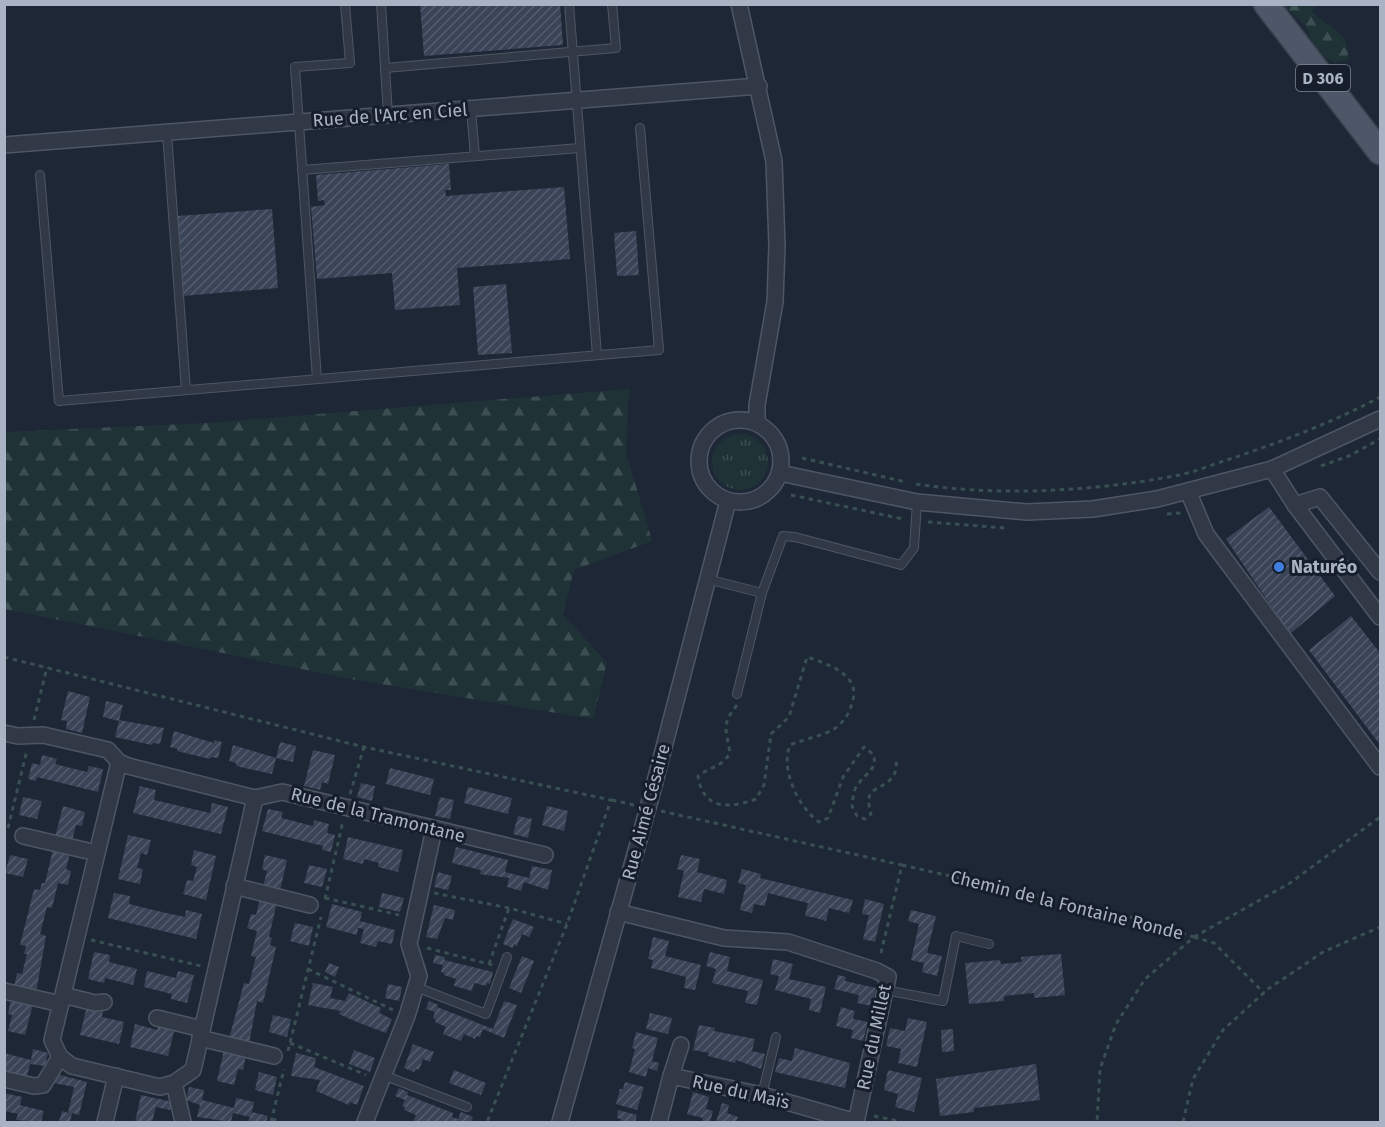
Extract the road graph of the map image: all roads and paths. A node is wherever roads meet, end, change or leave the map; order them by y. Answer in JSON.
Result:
{"nodes":[{"id":1,"x":345,"y":4,"type":"edge"},
{"id":2,"x":381,"y":4,"type":"edge"},
{"id":3,"x":569,"y":4,"type":"edge"},
{"id":4,"x":612,"y":4,"type":"edge"},
{"id":5,"x":739,"y":4,"type":"edge"},
{"id":6,"x":1266,"y":4,"type":"edge"},
{"id":7,"x":573,"y":52,"type":"junction"},
{"id":8,"x":385,"y":68,"type":"junction"},
{"id":9,"x":759,"y":86,"type":"junction"},
{"id":10,"x":576,"y":100,"type":"junction"},
{"id":11,"x":471,"y":109,"type":"junction"},
{"id":12,"x":388,"y":115,"type":"junction"},
{"id":13,"x":299,"y":123,"type":"junction"},
{"id":14,"x":640,"y":128,"type":"dead end"},
{"id":15,"x":167,"y":133,"type":"junction"},
{"id":16,"x":4,"y":145,"type":"edge"},
{"id":17,"x":580,"y":148,"type":"junction"},
{"id":18,"x":1380,"y":152,"type":"edge"},
{"id":19,"x":475,"y":156,"type":"junction"},
{"id":20,"x":302,"y":170,"type":"junction"},
{"id":21,"x":40,"y":175,"type":"dead end"},
{"id":22,"x":597,"y":356,"type":"junction"},
{"id":23,"x":317,"y":379,"type":"junction"},
{"id":24,"x":186,"y":390,"type":"junction"},
{"id":25,"x":1380,"y":397,"type":"edge"},
{"id":26,"x":1380,"y":419,"type":"edge"},
{"id":27,"x":757,"y":423,"type":"junction"},
{"id":28,"x":802,"y":458,"type":"dead end"},
{"id":29,"x":1272,"y":469,"type":"junction"},
{"id":30,"x":780,"y":473,"type":"junction"},
{"id":31,"x":1188,"y":491,"type":"junction"},
{"id":32,"x":728,"y":501,"type":"junction"},
{"id":33,"x":917,"y":502,"type":"junction"},
{"id":34,"x":1295,"y":505,"type":"junction"},
{"id":35,"x":1380,"y":572,"type":"edge"},
{"id":36,"x":707,"y":579,"type":"junction"},
{"id":37,"x":762,"y":593,"type":"junction"},
{"id":38,"x":1363,"y":594,"type":"junction"},
{"id":39,"x":1380,"y":596,"type":"edge"},
{"id":40,"x":1380,"y":617,"type":"edge"},
{"id":41,"x":47,"y":667,"type":"dead end"},
{"id":42,"x":737,"y":694,"type":"joint"},
{"id":43,"x":4,"y":733,"type":"edge"},
{"id":44,"x":31,"y":735,"type":"junction"},
{"id":45,"x":364,"y":747,"type":"dead end"},
{"id":46,"x":896,"y":759,"type":"dead end"},
{"id":47,"x":119,"y":762,"type":"junction"},
{"id":48,"x":1380,"y":767,"type":"edge"},
{"id":49,"x":255,"y":798,"type":"junction"},
{"id":50,"x":611,"y":800,"type":"dead end"},
{"id":51,"x":346,"y":808,"type":"junction"},
{"id":52,"x":647,"y":808,"type":"junction"},
{"id":53,"x":1380,"y":817,"type":"edge"},
{"id":54,"x":434,"y":829,"type":"junction"},
{"id":55,"x":7,"y":833,"type":"dead end"},
{"id":56,"x":23,"y":836,"type":"dead end"},
{"id":57,"x":97,"y":853,"type":"junction"},
{"id":58,"x":546,"y":855,"type":"dead end"},
{"id":59,"x":902,"y":865,"type":"junction"},
{"id":60,"x":234,"y":886,"type":"junction"},
{"id":61,"x":420,"y":891,"type":"junction"},
{"id":62,"x":325,"y":898,"type":"junction"},
{"id":63,"x":310,"y":905,"type":"dead end"},
{"id":64,"x":509,"y":908,"type":"junction"},
{"id":65,"x":618,"y":912,"type":"junction"},
{"id":66,"x":414,"y":919,"type":"junction"},
{"id":67,"x":567,"y":924,"type":"dead end"},
{"id":68,"x":1380,"y":927,"type":"edge"},
{"id":69,"x":77,"y":937,"type":"junction"},
{"id":70,"x":1194,"y":937,"type":"junction"},
{"id":71,"x":408,"y":944,"type":"junction"},
{"id":72,"x":989,"y":944,"type":"dead end"},
{"id":73,"x":507,"y":957,"type":"dead end"},
{"id":74,"x":489,"y":964,"type":"junction"},
{"id":75,"x":504,"y":968,"type":"junction"},
{"id":76,"x":216,"y":969,"type":"junction"},
{"id":77,"x":308,"y":969,"type":"junction"},
{"id":78,"x":877,"y":971,"type":"junction"},
{"id":79,"x":416,"y":987,"type":"junction"},
{"id":80,"x":885,"y":990,"type":"junction"},
{"id":81,"x":4,"y":991,"type":"edge"},
{"id":82,"x":1264,"y":993,"type":"junction"},
{"id":83,"x":62,"y":999,"type":"junction"},
{"id":84,"x":104,"y":1002,"type":"dead end"},
{"id":85,"x":407,"y":1017,"type":"junction"},
{"id":86,"x":157,"y":1018,"type":"dead end"},
{"id":87,"x":201,"y":1033,"type":"junction"},
{"id":88,"x":776,"y":1037,"type":"dead end"},
{"id":89,"x":290,"y":1043,"type":"junction"},
{"id":90,"x":681,"y":1045,"type":"dead end"},
{"id":91,"x":60,"y":1057,"type":"junction"},
{"id":92,"x":282,"y":1058,"type":"junction"},
{"id":93,"x":116,"y":1076,"type":"junction"},
{"id":94,"x":671,"y":1076,"type":"junction"},
{"id":95,"x":382,"y":1078,"type":"junction"},
{"id":96,"x":4,"y":1079,"type":"edge"},
{"id":97,"x":174,"y":1083,"type":"junction"},
{"id":98,"x":762,"y":1095,"type":"junction"},
{"id":99,"x":467,"y":1107,"type":"dead end"},
{"id":100,"x":857,"y":1119,"type":"edge"},
{"id":101,"x":272,"y":1121,"type":"edge"},
{"id":102,"x":105,"y":1122,"type":"edge"},
{"id":103,"x":183,"y":1122,"type":"edge"},
{"id":104,"x":281,"y":1122,"type":"edge"},
{"id":105,"x":366,"y":1122,"type":"edge"},
{"id":106,"x":560,"y":1122,"type":"edge"},
{"id":107,"x":659,"y":1122,"type":"edge"},
{"id":108,"x":902,"y":1122,"type":"edge"},
{"id":109,"x":1097,"y":1122,"type":"edge"},
{"id":110,"x":1183,"y":1122,"type":"edge"}],
"edges":[{"from":1,"to":13,"type":"lane"},
{"from":2,"to":8,"type":"lane"},
{"from":3,"to":7,"type":"lane"},
{"from":4,"to":7,"type":"lane"},
{"from":5,"to":9,"type":"street"},
{"from":6,"to":18,"type":"main road","number":"D 306"},
{"from":7,"to":8,"type":"lane"},
{"from":7,"to":10,"type":"lane"},
{"from":8,"to":12,"type":"lane"},
{"from":9,"to":10,"type":"street","name":"Rue de l'Arc en Ciel"},
{"from":9,"to":27,"type":"street"},
{"from":10,"to":11,"type":"street","name":"Rue de l'Arc en Ciel"},
{"from":10,"to":17,"type":"lane"},
{"from":11,"to":12,"type":"street","name":"Rue de l'Arc en Ciel"},
{"from":11,"to":19,"type":"lane"},
{"from":12,"to":13,"type":"street","name":"Rue de l'Arc en Ciel"},
{"from":13,"to":15,"type":"street","name":"Rue de l'Arc en Ciel"},
{"from":13,"to":20,"type":"lane"},
{"from":14,"to":22,"type":"lane"},
{"from":15,"to":16,"type":"street","name":"Rue de l'Arc en Ciel"},
{"from":15,"to":24,"type":"lane"},
{"from":17,"to":19,"type":"lane"},
{"from":17,"to":22,"type":"lane"},
{"from":19,"to":20,"type":"lane"},
{"from":20,"to":23,"type":"lane"},
{"from":21,"to":24,"type":"lane"},
{"from":22,"to":23,"type":"lane"},
{"from":23,"to":24,"type":"lane"},
{"from":25,"to":28,"type":"path"},
{"from":26,"to":29,"type":"street"},
{"from":27,"to":30,"type":"street"},
{"from":27,"to":32,"type":"street"},
{"from":29,"to":31,"type":"street"},
{"from":29,"to":34,"type":"street"},
{"from":30,"to":32,"type":"street"},
{"from":30,"to":33,"type":"street"},
{"from":31,"to":33,"type":"street"},
{"from":31,"to":48,"type":"street"},
{"from":32,"to":36,"type":"street","name":"Rue Aimé Césaire"},
{"from":33,"to":37,"type":"lane"},
{"from":34,"to":35,"type":"street"},
{"from":34,"to":38,"type":"street"},
{"from":36,"to":37,"type":"lane"},
{"from":36,"to":52,"type":"street","name":"Rue Aimé Césaire"},
{"from":37,"to":42,"type":"lane"},
{"from":38,"to":39,"type":"street"},
{"from":38,"to":40,"type":"street"},
{"from":41,"to":44,"type":"path"},
{"from":42,"to":46,"type":"path"},
{"from":43,"to":44,"type":"street","name":"Rue de la Tramontane"},
{"from":44,"to":47,"type":"street","name":"Rue de la Tramontane"},
{"from":44,"to":55,"type":"path"},
{"from":45,"to":51,"type":"path"},
{"from":47,"to":49,"type":"street","name":"Rue de la Tramontane"},
{"from":47,"to":57,"type":"street"},
{"from":49,"to":51,"type":"street","name":"Rue de la Tramontane"},
{"from":49,"to":60,"type":"street"},
{"from":50,"to":52,"type":"path","name":"Chemin de la Fontaine Ronde"},
{"from":51,"to":54,"type":"street","name":"Rue de la Tramontane"},
{"from":51,"to":62,"type":"path"},
{"from":52,"to":59,"type":"path","name":"Chemin de la Fontaine Ronde"},
{"from":52,"to":65,"type":"street","name":"Rue Aimé Césaire"},
{"from":53,"to":70,"type":"path"},
{"from":54,"to":58,"type":"street","name":"Rue de la Tramontane"},
{"from":54,"to":61,"type":"street"},
{"from":56,"to":57,"type":"street"},
{"from":57,"to":69,"type":"street"},
{"from":59,"to":70,"type":"path","name":"Chemin de la Fontaine Ronde"},
{"from":59,"to":78,"type":"path"},
{"from":60,"to":63,"type":"street"},
{"from":60,"to":76,"type":"street"},
{"from":61,"to":64,"type":"path"},
{"from":61,"to":66,"type":"street"},
{"from":62,"to":66,"type":"path"},
{"from":62,"to":77,"type":"path"},
{"from":64,"to":67,"type":"path"},
{"from":64,"to":74,"type":"path"},
{"from":65,"to":78,"type":"street","name":"Rue du Millet"},
{"from":65,"to":106,"type":"street","name":"Rue Aimé Césaire"},
{"from":66,"to":71,"type":"street"},
{"from":68,"to":82,"type":"path"},
{"from":69,"to":76,"type":"path"},
{"from":69,"to":83,"type":"street"},
{"from":70,"to":82,"type":"path"},
{"from":70,"to":109,"type":"path","name":"Chemin de la Fontaine Ronde"},
{"from":71,"to":74,"type":"path"},
{"from":71,"to":79,"type":"street"},
{"from":72,"to":80,"type":"lane"},
{"from":73,"to":75,"type":"lane"},
{"from":74,"to":75,"type":"path"},
{"from":75,"to":79,"type":"lane"},
{"from":76,"to":87,"type":"street"},
{"from":77,"to":85,"type":"path"},
{"from":77,"to":89,"type":"path"},
{"from":78,"to":80,"type":"street","name":"Rue du Millet"},
{"from":79,"to":85,"type":"street"},
{"from":80,"to":100,"type":"street","name":"Rue du Millet"},
{"from":81,"to":83,"type":"street"},
{"from":82,"to":110,"type":"path"},
{"from":83,"to":84,"type":"street"},
{"from":83,"to":91,"type":"street"},
{"from":85,"to":95,"type":"street"},
{"from":86,"to":87,"type":"street"},
{"from":87,"to":92,"type":"street"},
{"from":87,"to":97,"type":"street"},
{"from":88,"to":98,"type":"lane"},
{"from":89,"to":92,"type":"path"},
{"from":89,"to":95,"type":"path"},
{"from":90,"to":94,"type":"street"},
{"from":91,"to":93,"type":"street"},
{"from":91,"to":96,"type":"street"},
{"from":92,"to":101,"type":"path"},
{"from":93,"to":97,"type":"street"},
{"from":93,"to":102,"type":"street"},
{"from":94,"to":98,"type":"street","name":"Rue du Maïs"},
{"from":94,"to":107,"type":"street","name":"Rue du Maïs"},
{"from":95,"to":99,"type":"lane"},
{"from":95,"to":105,"type":"street"},
{"from":97,"to":103,"type":"street"},
{"from":98,"to":100,"type":"street","name":"Rue du Maïs"},
{"from":100,"to":108,"type":"path"},
{"from":101,"to":104,"type":"path"}]}
